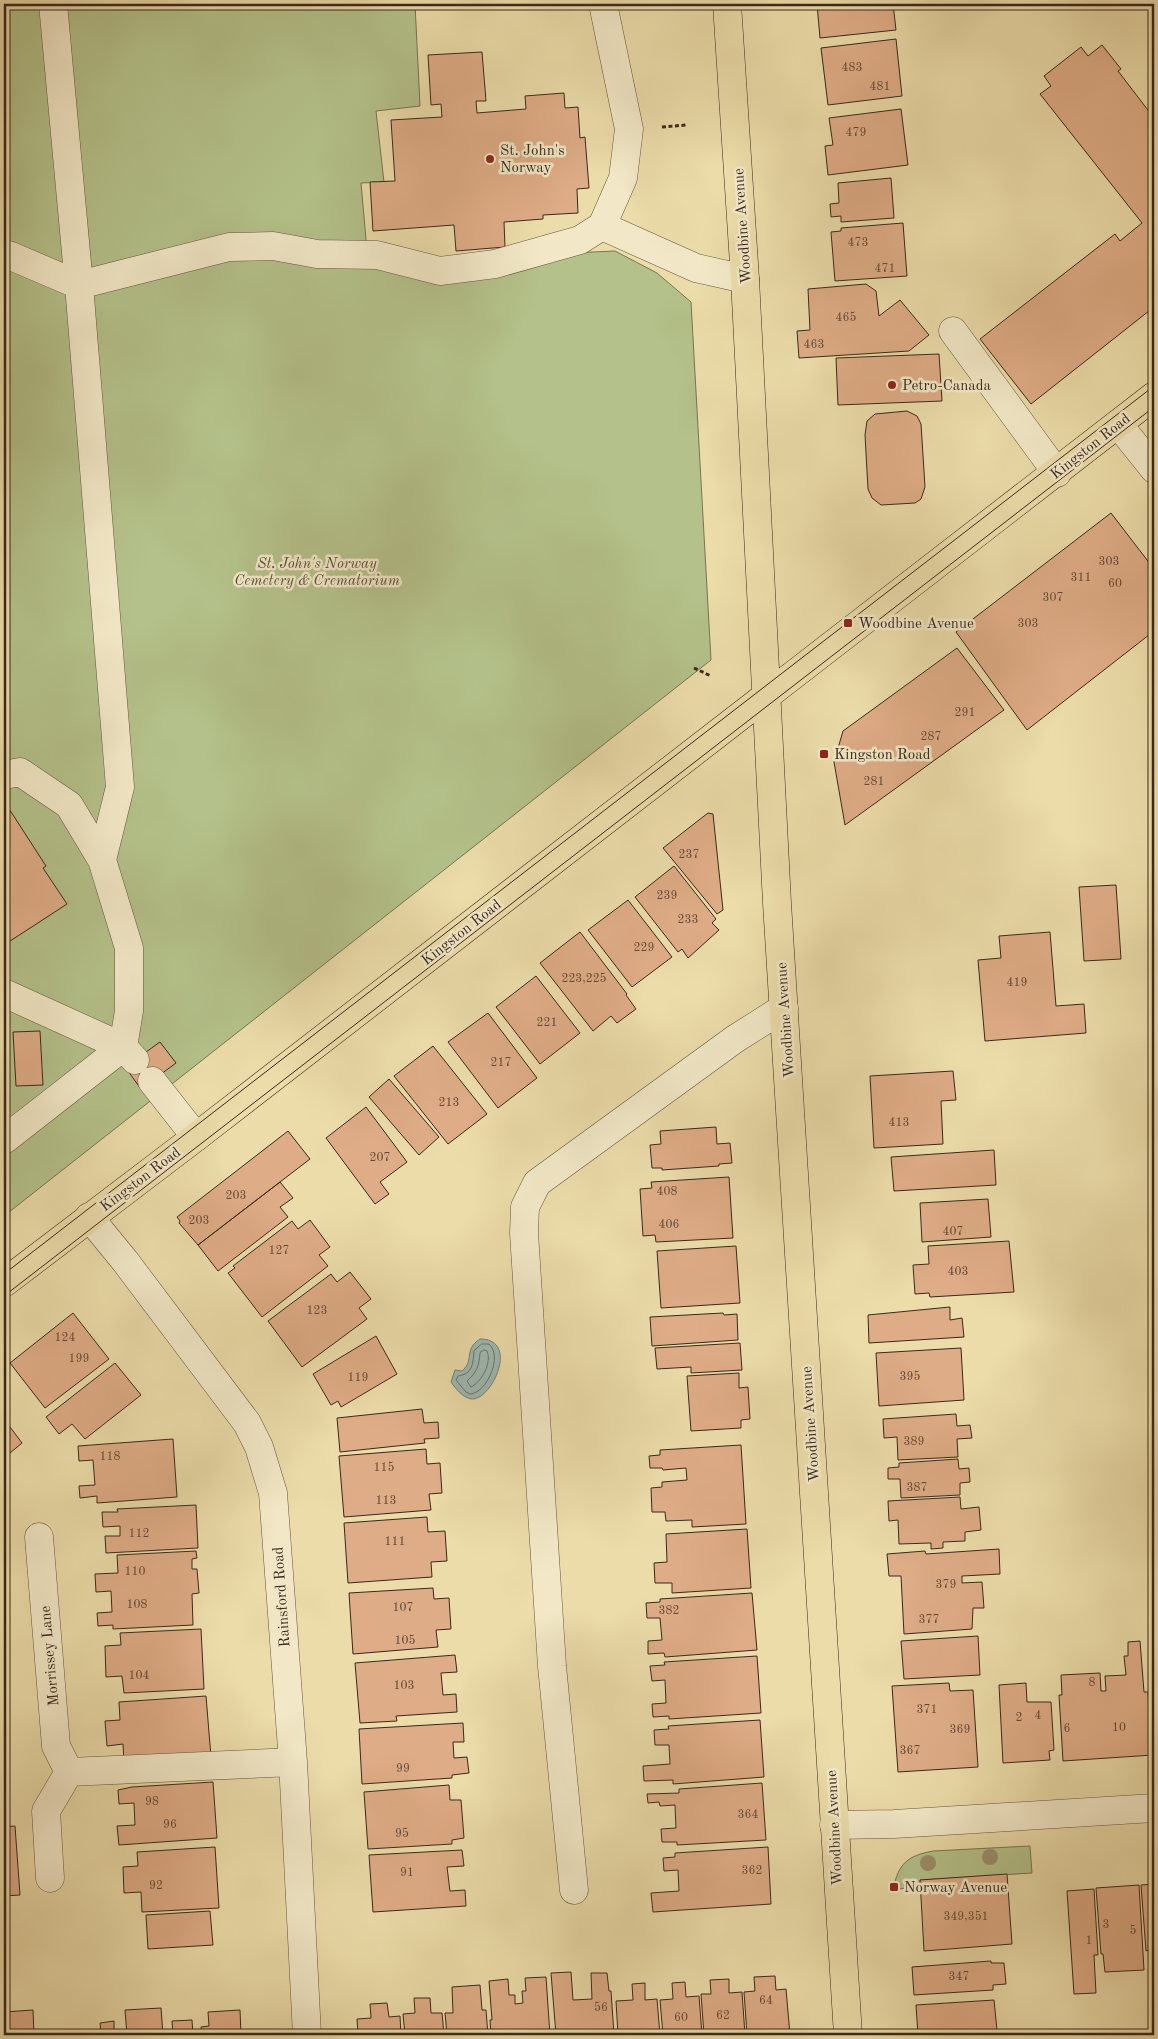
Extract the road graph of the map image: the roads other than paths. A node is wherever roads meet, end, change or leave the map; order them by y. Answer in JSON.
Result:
{"nodes":[{"id":1,"x":53,"y":4,"type":"edge"},
{"id":2,"x":603,"y":4,"type":"edge"},
{"id":3,"x":727,"y":4,"type":"edge"},
{"id":4,"x":602,"y":226,"type":"junction"},
{"id":5,"x":4,"y":254,"type":"edge"},
{"id":6,"x":745,"y":279,"type":"junction"},
{"id":7,"x":79,"y":285,"type":"junction"},
{"id":8,"x":952,"y":331,"type":"dead end"},
{"id":9,"x":1154,"y":396,"type":"edge"},
{"id":10,"x":1118,"y":424,"type":"junction"},
{"id":11,"x":1154,"y":469,"type":"edge"},
{"id":12,"x":1057,"y":473,"type":"junction"},
{"id":13,"x":766,"y":697,"type":"junction"},
{"id":14,"x":4,"y":774,"type":"edge"},
{"id":15,"x":102,"y":860,"type":"junction"},
{"id":16,"x":4,"y":993,"type":"edge"},
{"id":17,"x":784,"y":1008,"type":"junction"},
{"id":18,"x":129,"y":1054,"type":"junction"},
{"id":19,"x":152,"y":1081,"type":"dead end"},
{"id":20,"x":196,"y":1137,"type":"junction"},
{"id":21,"x":4,"y":1140,"type":"edge"},
{"id":22,"x":89,"y":1217,"type":"junction"},
{"id":23,"x":4,"y":1283,"type":"edge"},
{"id":24,"x":39,"y":1537,"type":"dead end"},
{"id":25,"x":293,"y":1762,"type":"junction"},
{"id":26,"x":69,"y":1772,"type":"junction"},
{"id":27,"x":1154,"y":1808,"type":"edge"},
{"id":28,"x":834,"y":1825,"type":"junction"},
{"id":29,"x":50,"y":1878,"type":"dead end"},
{"id":30,"x":574,"y":1890,"type":"dead end"},
{"id":31,"x":306,"y":2035,"type":"edge"},
{"id":32,"x":848,"y":2035,"type":"edge"}],
"edges":[{"from":1,"to":7,"type":"street"},
{"from":2,"to":4,"type":"street"},
{"from":3,"to":6,"type":"main road","name":"Woodbine Avenue"},
{"from":4,"to":6,"type":"street"},
{"from":4,"to":7,"type":"street"},
{"from":5,"to":7,"type":"street"},
{"from":6,"to":13,"type":"main road","name":"Woodbine Avenue"},
{"from":7,"to":15,"type":"street"},
{"from":8,"to":12,"type":"street"},
{"from":9,"to":10,"type":"main road","name":"Kingston Road"},
{"from":10,"to":11,"type":"street"},
{"from":10,"to":12,"type":"main road","name":"Kingston Road"},
{"from":12,"to":13,"type":"main road","name":"Kingston Road"},
{"from":13,"to":17,"type":"main road","name":"Woodbine Avenue"},
{"from":13,"to":20,"type":"main road","name":"Kingston Road"},
{"from":14,"to":15,"type":"street"},
{"from":15,"to":18,"type":"street"},
{"from":16,"to":18,"type":"street"},
{"from":17,"to":28,"type":"main road","name":"Woodbine Avenue"},
{"from":17,"to":30,"type":"street"},
{"from":18,"to":21,"type":"street"},
{"from":19,"to":20,"type":"street"},
{"from":20,"to":22,"type":"main road","name":"Kingston Road"},
{"from":22,"to":23,"type":"main road","name":"Kingston Road"},
{"from":22,"to":25,"type":"street","name":"Rainsford Road"},
{"from":24,"to":26,"type":"street","name":"Morrissey Lane"},
{"from":25,"to":26,"type":"street"},
{"from":25,"to":31,"type":"street","name":"Rainsford Road"},
{"from":26,"to":29,"type":"street"},
{"from":27,"to":28,"type":"street"},
{"from":28,"to":32,"type":"main road","name":"Woodbine Avenue"}]}
